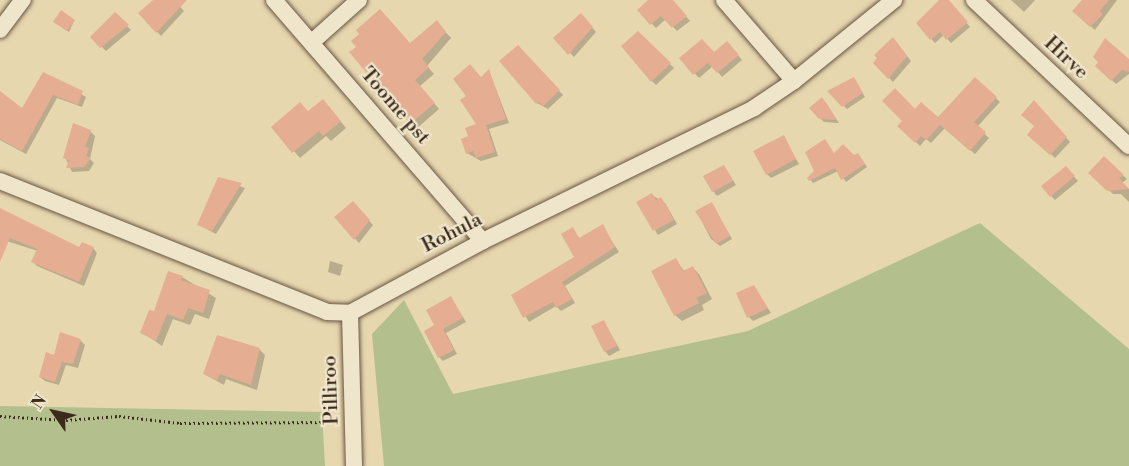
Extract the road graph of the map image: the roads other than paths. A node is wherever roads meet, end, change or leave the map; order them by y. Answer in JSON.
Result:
{"nodes":[{"id":1,"x":23,"y":0,"type":"edge"},
{"id":2,"x":274,"y":0,"type":"edge"},
{"id":3,"x":358,"y":0,"type":"edge"},
{"id":4,"x":724,"y":0,"type":"edge"},
{"id":5,"x":894,"y":0,"type":"edge"},
{"id":6,"x":974,"y":0,"type":"edge"},
{"id":7,"x":0,"y":30,"type":"edge"},
{"id":8,"x":312,"y":42,"type":"junction"},
{"id":9,"x":794,"y":81,"type":"junction"},
{"id":10,"x":1129,"y":146,"type":"edge"},
{"id":11,"x":0,"y":182,"type":"edge"},
{"id":12,"x":483,"y":241,"type":"junction"},
{"id":13,"x":350,"y":313,"type":"junction"},
{"id":14,"x":354,"y":466,"type":"edge"}],
"edges":[{"from":1,"to":7,"type":"street"},
{"from":2,"to":8,"type":"street","name":"Toome pst"},
{"from":3,"to":8,"type":"street"},
{"from":4,"to":9,"type":"street"},
{"from":5,"to":9,"type":"street","name":"Rohula"},
{"from":6,"to":10,"type":"street","name":"Hirve"},
{"from":8,"to":12,"type":"street","name":"Toome pst"},
{"from":9,"to":12,"type":"street","name":"Rohula"},
{"from":11,"to":13,"type":"street"},
{"from":12,"to":13,"type":"street","name":"Rohula"},
{"from":13,"to":14,"type":"street","name":"Pilliroo"}]}
